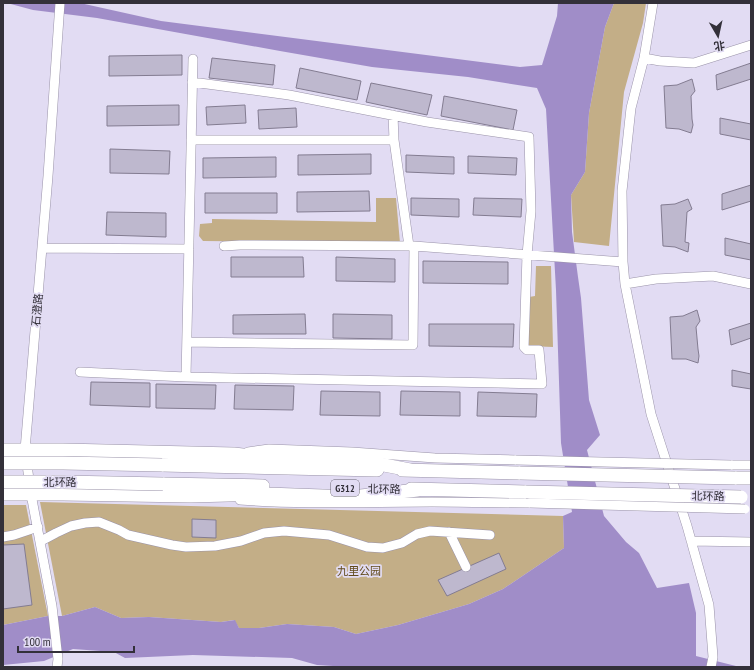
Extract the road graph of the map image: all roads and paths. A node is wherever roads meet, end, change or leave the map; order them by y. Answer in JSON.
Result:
{"nodes":[{"id":1,"x":60,"y":3,"type":"edge"},
{"id":2,"x":653,"y":3,"type":"edge"},
{"id":3,"x":751,"y":45,"type":"edge"},
{"id":4,"x":644,"y":58,"type":"junction"},
{"id":5,"x":193,"y":59,"type":"dead end"},
{"id":6,"x":192,"y":82,"type":"junction"},
{"id":7,"x":393,"y":115,"type":"junction"},
{"id":8,"x":191,"y":140,"type":"junction"},
{"id":9,"x":394,"y":140,"type":"junction"},
{"id":10,"x":224,"y":246,"type":"dead end"},
{"id":11,"x":412,"y":246,"type":"junction"},
{"id":12,"x":42,"y":248,"type":"junction"},
{"id":13,"x":189,"y":249,"type":"junction"},
{"id":14,"x":527,"y":255,"type":"junction"},
{"id":15,"x":623,"y":262,"type":"junction"},
{"id":16,"x":625,"y":284,"type":"junction"},
{"id":17,"x":751,"y":284,"type":"edge"},
{"id":18,"x":187,"y":342,"type":"junction"},
{"id":19,"x":80,"y":372,"type":"dead end"},
{"id":20,"x":186,"y":377,"type":"junction"},
{"id":21,"x":3,"y":450,"type":"edge"},
{"id":22,"x":24,"y":450,"type":"junction"},
{"id":23,"x":234,"y":454,"type":"junction"},
{"id":24,"x":3,"y":463,"type":"edge"},
{"id":25,"x":751,"y":465,"type":"edge"},
{"id":26,"x":410,"y":470,"type":"junction"},
{"id":27,"x":751,"y":478,"type":"edge"},
{"id":28,"x":3,"y":482,"type":"edge"},
{"id":29,"x":418,"y":490,"type":"junction"},
{"id":30,"x":3,"y":494,"type":"edge"},
{"id":31,"x":31,"y":494,"type":"junction"},
{"id":32,"x":191,"y":496,"type":"junction"},
{"id":33,"x":528,"y":498,"type":"junction"},
{"id":34,"x":747,"y":503,"type":"edge"},
{"id":35,"x":38,"y":527,"type":"junction"},
{"id":36,"x":448,"y":532,"type":"junction"},
{"id":37,"x":490,"y":535,"type":"dead end"},
{"id":38,"x":3,"y":537,"type":"edge"},
{"id":39,"x":41,"y":541,"type":"junction"},
{"id":40,"x":691,"y":541,"type":"junction"},
{"id":41,"x":751,"y":542,"type":"edge"},
{"id":42,"x":466,"y":567,"type":"dead end"},
{"id":43,"x":57,"y":663,"type":"edge"},
{"id":44,"x":711,"y":667,"type":"edge"}],
"edges":[{"from":1,"to":12,"type":"street","name":"石澄路"},
{"from":2,"to":4,"type":"street"},
{"from":3,"to":4,"type":"street"},
{"from":4,"to":15,"type":"street"},
{"from":5,"to":6,"type":"street"},
{"from":6,"to":7,"type":"street"},
{"from":6,"to":8,"type":"street"},
{"from":7,"to":9,"type":"street"},
{"from":7,"to":14,"type":"street"},
{"from":8,"to":9,"type":"street"},
{"from":8,"to":13,"type":"street"},
{"from":9,"to":11,"type":"street"},
{"from":10,"to":11,"type":"street"},
{"from":11,"to":14,"type":"street"},
{"from":11,"to":18,"type":"street"},
{"from":12,"to":13,"type":"street"},
{"from":12,"to":22,"type":"street","name":"石澄路"},
{"from":13,"to":18,"type":"street"},
{"from":14,"to":15,"type":"street"},
{"from":14,"to":20,"type":"street"},
{"from":15,"to":16,"type":"street"},
{"from":16,"to":17,"type":"street"},
{"from":16,"to":40,"type":"street"},
{"from":18,"to":20,"type":"street"},
{"from":19,"to":20,"type":"street"},
{"from":21,"to":22,"type":"highway"},
{"from":22,"to":23,"type":"highway"},
{"from":22,"to":31,"type":"street","name":"石澄路"},
{"from":23,"to":25,"type":"street","bridge":true},
{"from":23,"to":26,"type":"highway"},
{"from":24,"to":26,"type":"highway","name":"北环路","number":"G312","bridge":true},
{"from":26,"to":27,"type":"highway","name":"北环路","number":"G312","bridge":true},
{"from":28,"to":29,"type":"highway","name":"北环路","number":"G312","bridge":true},
{"from":29,"to":32,"type":"highway"},
{"from":29,"to":33,"type":"highway","name":"北环路","number":"G312"},
{"from":30,"to":31,"type":"highway"},
{"from":31,"to":32,"type":"highway"},
{"from":31,"to":35,"type":"street","name":"石澄路"},
{"from":32,"to":33,"type":"street","name":"北环路"},
{"from":33,"to":34,"type":"highway","name":"北环路","number":"G312","bridge":true},
{"from":35,"to":38,"type":"street"},
{"from":35,"to":39,"type":"street","name":"石澄路"},
{"from":36,"to":37,"type":"street"},
{"from":36,"to":39,"type":"street"},
{"from":36,"to":42,"type":"street"},
{"from":39,"to":43,"type":"street","name":"石澄路"},
{"from":40,"to":41,"type":"street"},
{"from":40,"to":44,"type":"street"}]}
